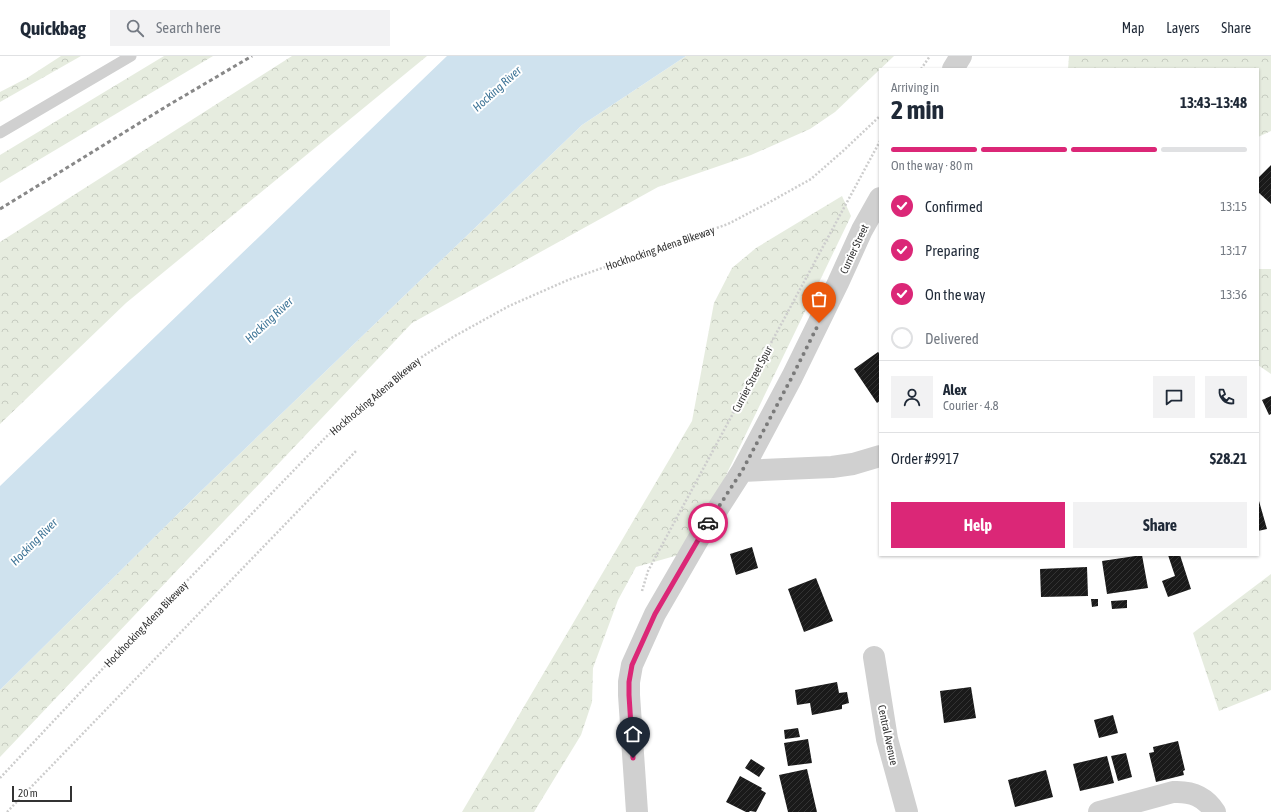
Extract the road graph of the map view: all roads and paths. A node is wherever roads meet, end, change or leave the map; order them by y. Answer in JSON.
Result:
{"nodes":[{"id":1,"x":131,"y":56,"type":"edge"},
{"id":2,"x":930,"y":56,"type":"edge"},
{"id":3,"x":961,"y":56,"type":"edge"},
{"id":4,"x":922,"y":68,"type":"edge"},
{"id":5,"x":954,"y":68,"type":"edge"},
{"id":6,"x":879,"y":117,"type":"edge"},
{"id":7,"x":0,"y":133,"type":"edge"},
{"id":8,"x":879,"y":143,"type":"edge"},
{"id":9,"x":879,"y":200,"type":"edge"},
{"id":10,"x":356,"y":451,"type":"dead end"},
{"id":11,"x":879,"y":456,"type":"edge"},
{"id":12,"x":742,"y":471,"type":"junction"},
{"id":13,"x":655,"y":614,"type":"junction"},
{"id":14,"x":874,"y":657,"type":"dead end"},
{"id":15,"x":0,"y":778,"type":"edge"},
{"id":16,"x":1210,"y":806,"type":"edge"},
{"id":17,"x":7,"y":812,"type":"edge"},
{"id":18,"x":637,"y":812,"type":"edge"},
{"id":19,"x":907,"y":812,"type":"edge"},
{"id":20,"x":1099,"y":812,"type":"edge"}],
"edges":[{"from":1,"to":7,"type":"lane"},
{"from":2,"to":4,"type":"path"},
{"from":3,"to":5,"type":"street"},
{"from":6,"to":15,"type":"path","name":"Hockhocking Adena Bikeway"},
{"from":8,"to":13,"type":"path","name":"Currier Street Spur"},
{"from":9,"to":12,"type":"street","name":"Currier Street"},
{"from":10,"to":17,"type":"path"},
{"from":11,"to":12,"type":"street"},
{"from":12,"to":13,"type":"street","name":"Currier Street"},
{"from":13,"to":18,"type":"street","name":"Currier Street"},
{"from":14,"to":19,"type":"street","name":"Central Avenue"},
{"from":16,"to":20,"type":"street"}]}
